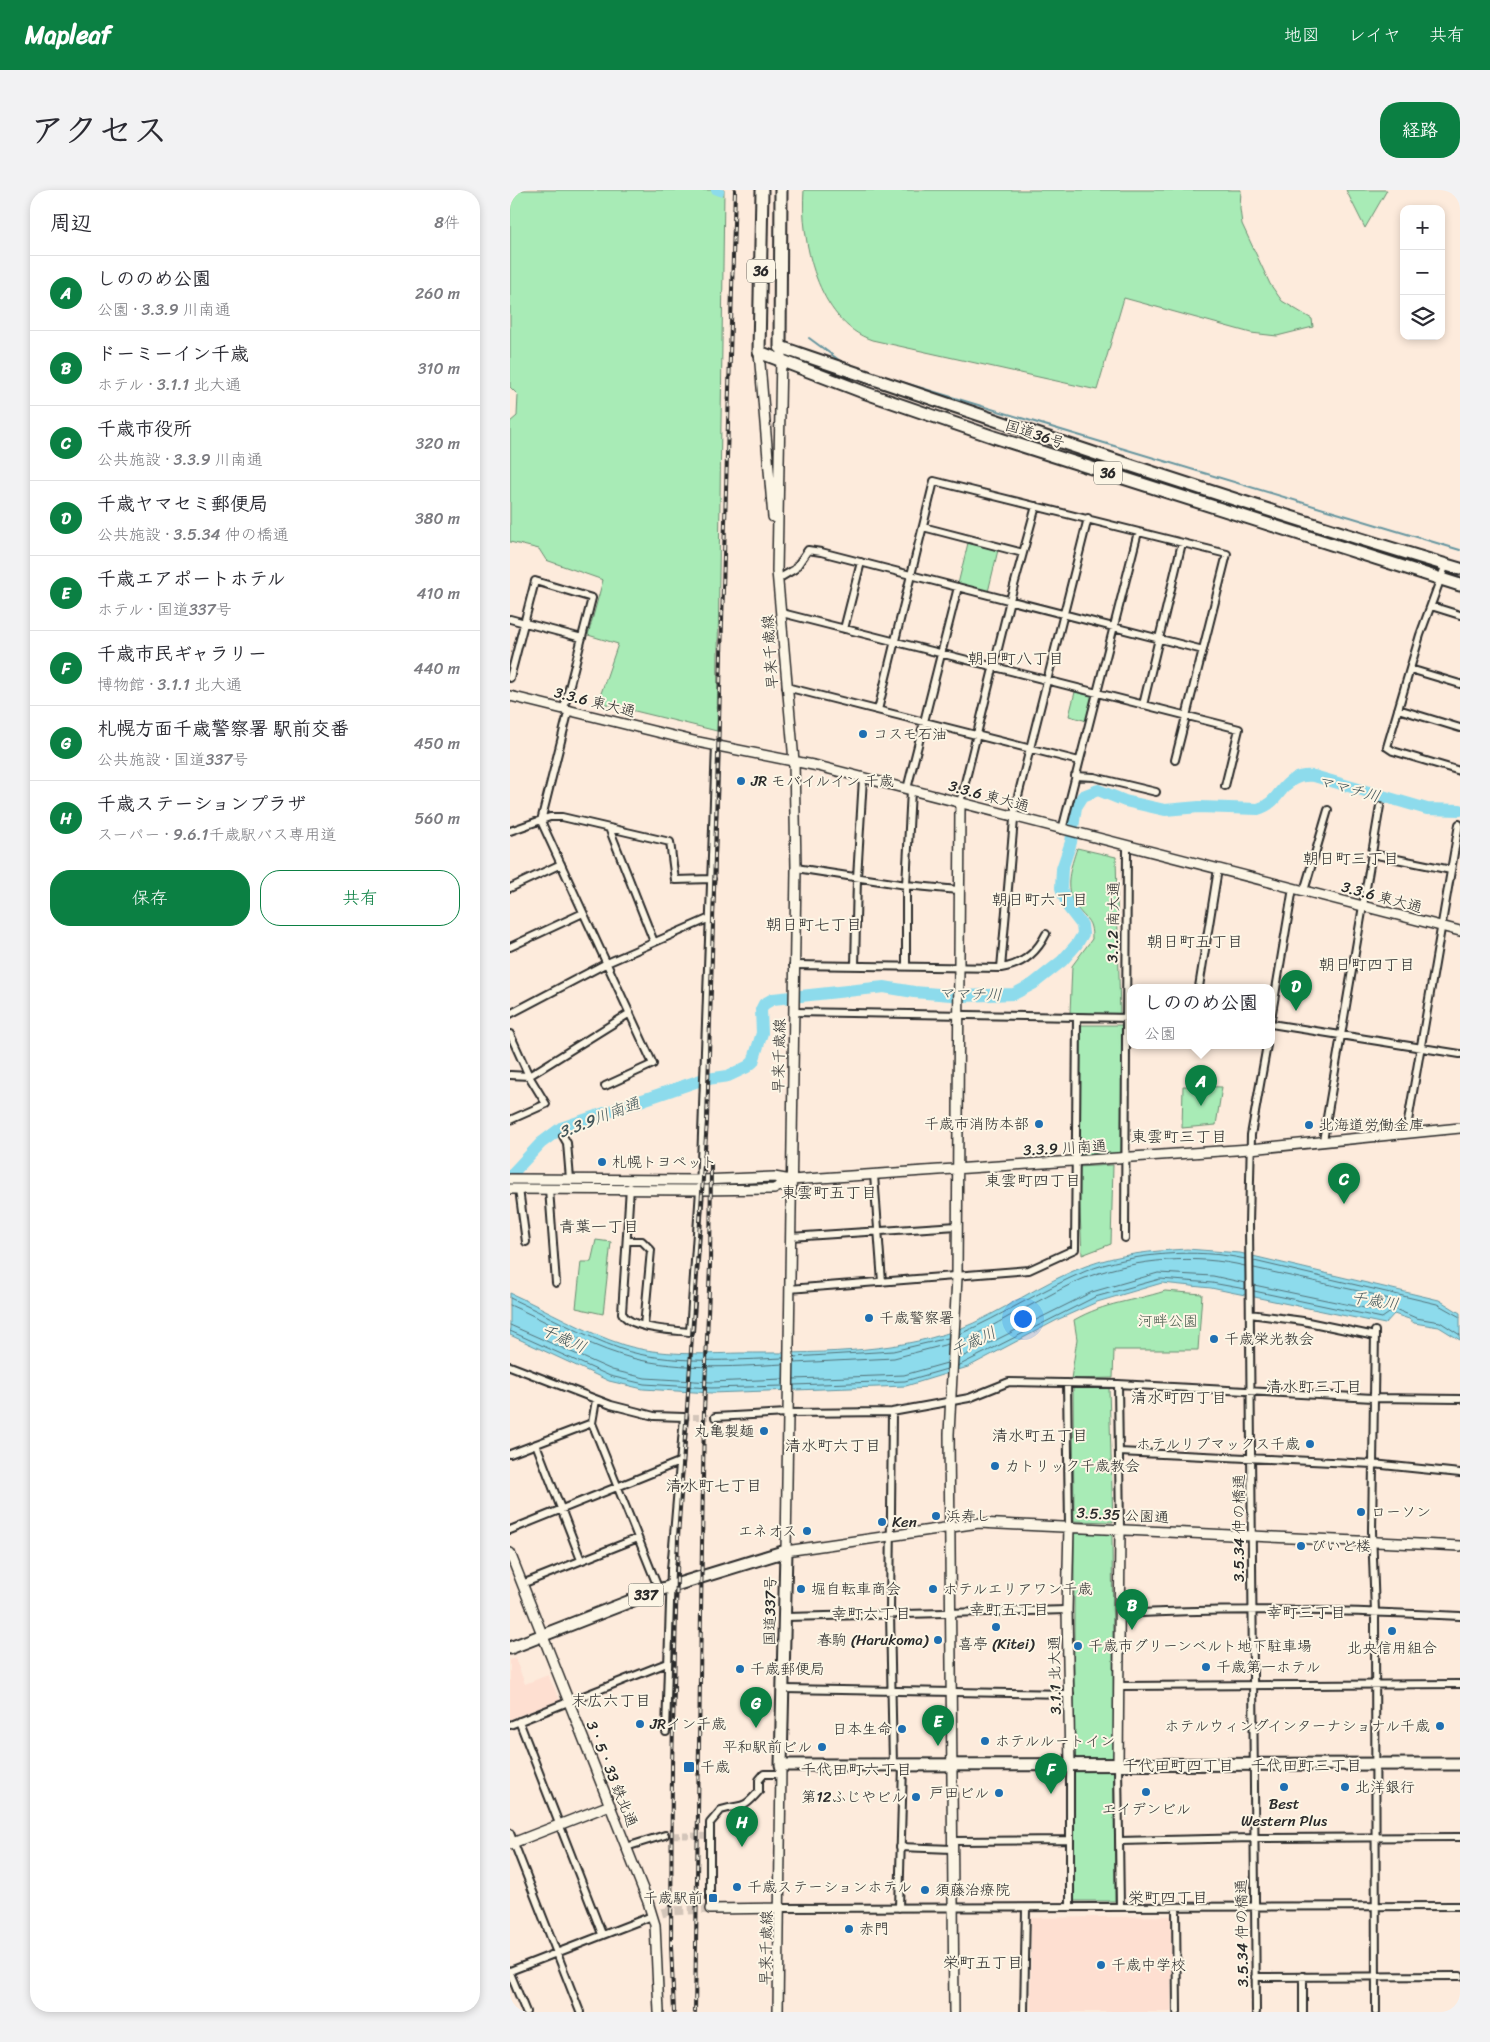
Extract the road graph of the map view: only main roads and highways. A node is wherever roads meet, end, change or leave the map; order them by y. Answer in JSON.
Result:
{"nodes":[{"id":1,"x":762,"y":190,"type":"edge"},
{"id":2,"x":781,"y":190,"type":"edge"},
{"id":3,"x":780,"y":347,"type":"junction"},
{"id":4,"x":759,"y":352,"type":"junction"},
{"id":5,"x":1460,"y":569,"type":"edge"},
{"id":6,"x":1460,"y":585,"type":"edge"},
{"id":7,"x":510,"y":1648,"type":"edge"},
{"id":8,"x":1460,"y":1764,"type":"edge"}],
"edges":[{"from":1,"to":4,"type":"highway","number":"36"},
{"from":2,"to":3,"type":"highway","number":"36"},
{"from":3,"to":4,"type":"highway"},
{"from":3,"to":5,"type":"highway","name":"国道36号","number":"36"},
{"from":4,"to":6,"type":"highway","name":"国道36号","number":"36"},
{"from":7,"to":8,"type":"highway","name":"国道337号","number":"337"}]}
